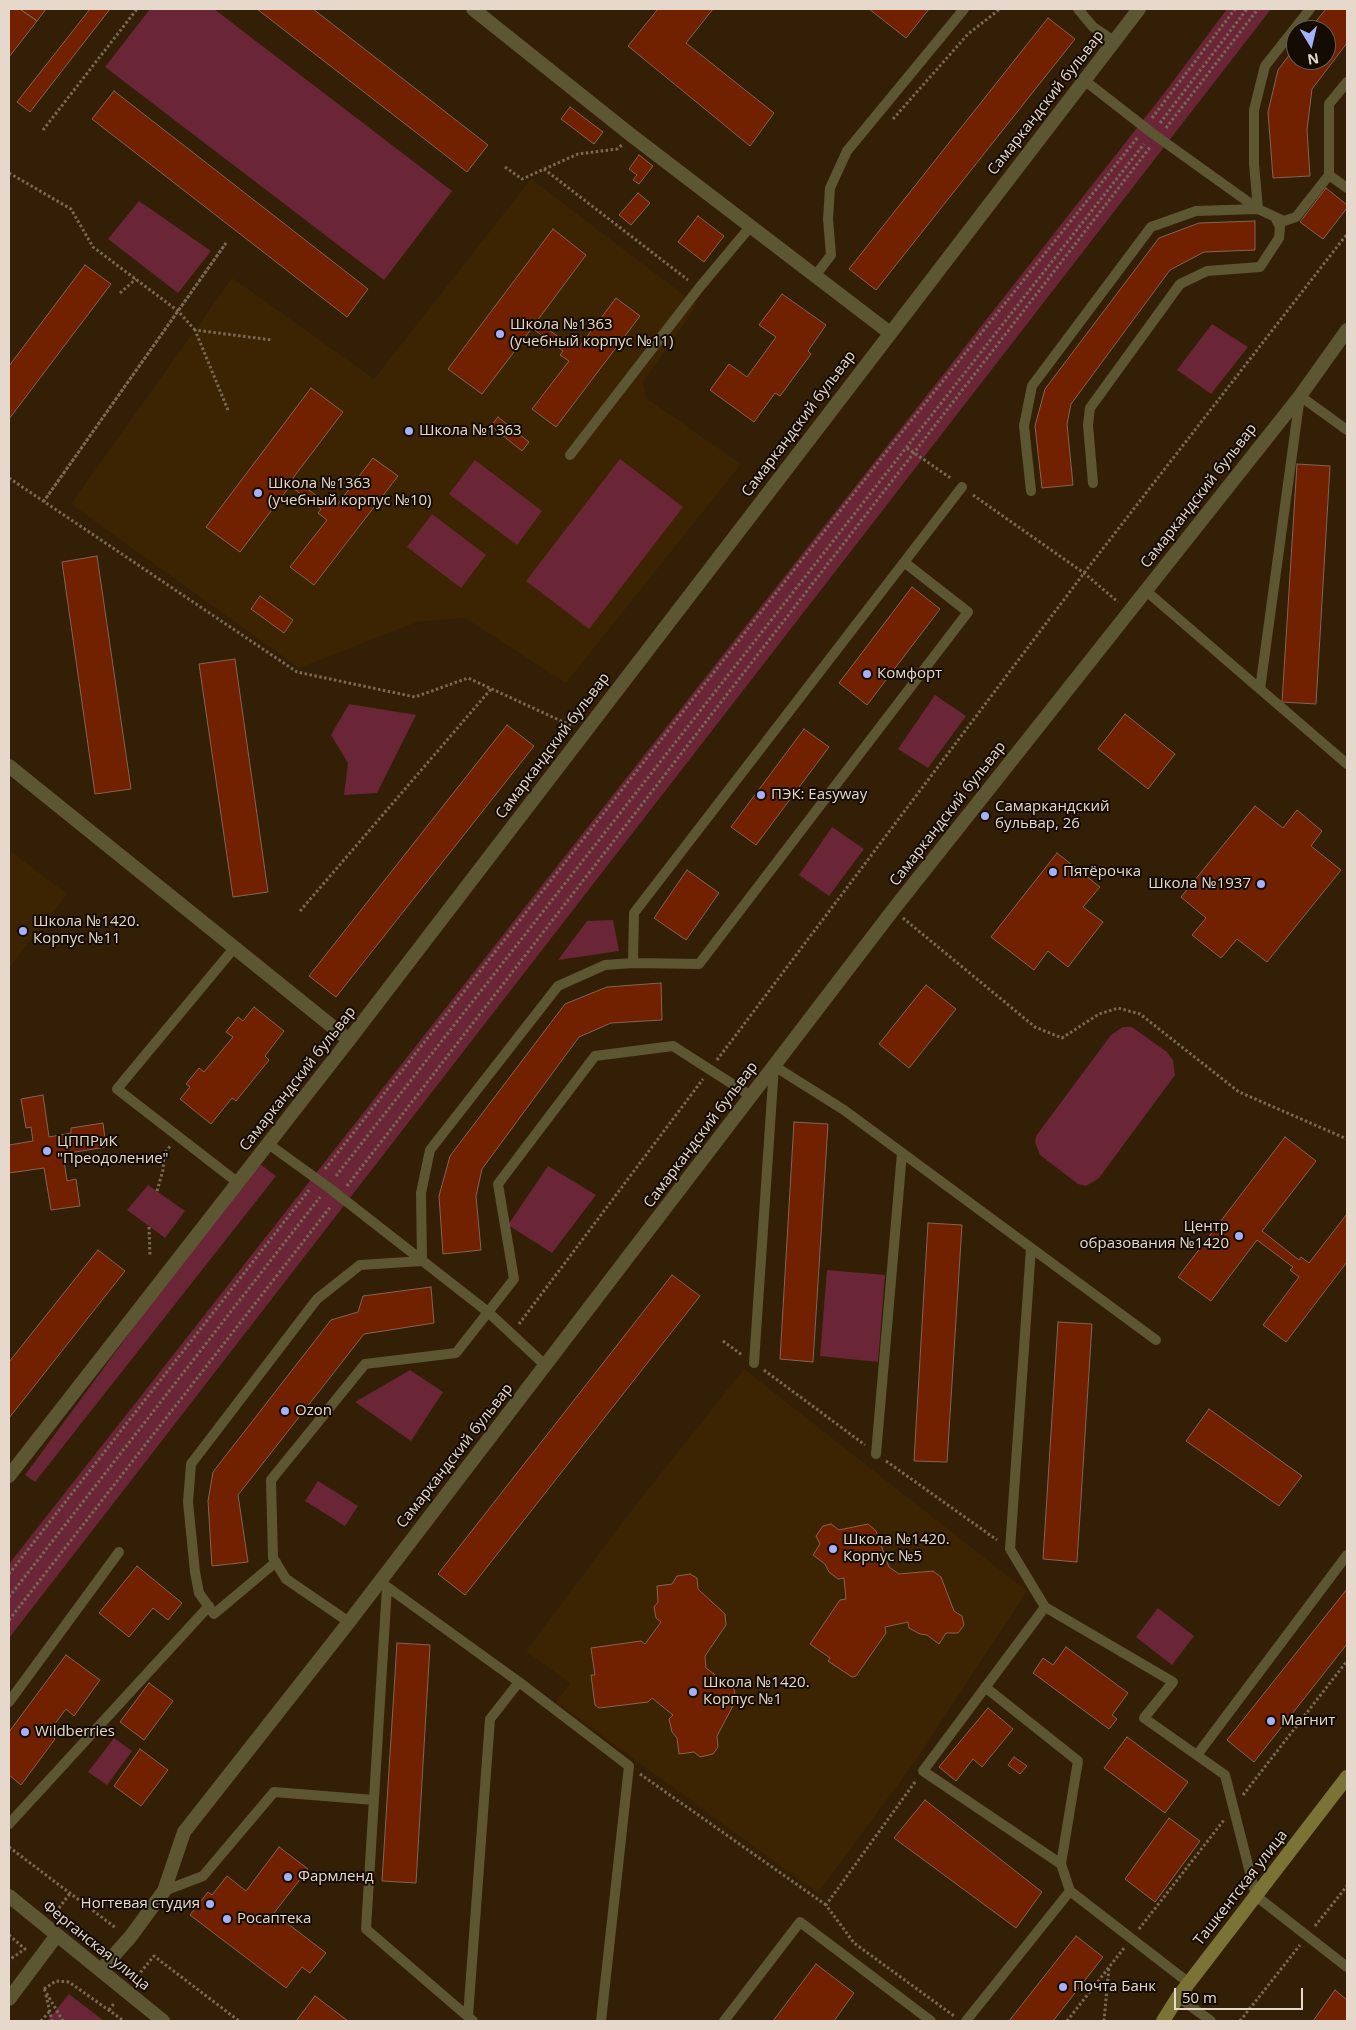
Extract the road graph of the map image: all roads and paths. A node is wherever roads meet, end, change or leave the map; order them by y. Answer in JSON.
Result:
{"nodes":[{"id":1,"x":138,"y":9,"type":"edge"},
{"id":2,"x":473,"y":9,"type":"edge"},
{"id":3,"x":964,"y":9,"type":"edge"},
{"id":4,"x":1000,"y":9,"type":"edge"},
{"id":5,"x":1078,"y":9,"type":"edge"},
{"id":6,"x":1139,"y":9,"type":"edge"},
{"id":7,"x":1235,"y":9,"type":"edge"},
{"id":8,"x":1247,"y":9,"type":"edge"},
{"id":9,"x":1258,"y":9,"type":"edge"},
{"id":10,"x":1310,"y":9,"type":"edge"},
{"id":11,"x":1114,"y":42,"type":"junction"},
{"id":12,"x":1084,"y":80,"type":"junction"},
{"id":13,"x":1347,"y":82,"type":"edge"},
{"id":14,"x":887,"y":126,"type":"dead end"},
{"id":15,"x":43,"y":130,"type":"dead end"},
{"id":16,"x":1152,"y":133,"type":"junction"},
{"id":17,"x":631,"y":135,"type":"junction"},
{"id":18,"x":505,"y":167,"type":"dead end"},
{"id":19,"x":544,"y":169,"type":"junction"},
{"id":20,"x":9,"y":173,"type":"edge"},
{"id":21,"x":1330,"y":175,"type":"junction"},
{"id":22,"x":1347,"y":188,"type":"edge"},
{"id":23,"x":1258,"y":209,"type":"junction"},
{"id":24,"x":1276,"y":219,"type":"junction"},
{"id":25,"x":750,"y":226,"type":"junction"},
{"id":26,"x":1347,"y":234,"type":"edge"},
{"id":27,"x":815,"y":276,"type":"junction"},
{"id":28,"x":136,"y":279,"type":"junction"},
{"id":29,"x":699,"y":288,"type":"junction"},
{"id":30,"x":120,"y":293,"type":"dead end"},
{"id":31,"x":178,"y":311,"type":"junction"},
{"id":32,"x":195,"y":330,"type":"junction"},
{"id":33,"x":1347,"y":330,"type":"edge"},
{"id":34,"x":890,"y":333,"type":"junction"},
{"id":35,"x":272,"y":340,"type":"dead end"},
{"id":36,"x":1300,"y":396,"type":"junction"},
{"id":37,"x":228,"y":410,"type":"dead end"},
{"id":38,"x":1347,"y":430,"type":"edge"},
{"id":39,"x":906,"y":448,"type":"junction"},
{"id":40,"x":914,"y":453,"type":"junction"},
{"id":41,"x":570,"y":455,"type":"dead end"},
{"id":42,"x":9,"y":478,"type":"edge"},
{"id":43,"x":1093,"y":483,"type":"dead end"},
{"id":44,"x":962,"y":487,"type":"junction"},
{"id":45,"x":1031,"y":492,"type":"dead end"},
{"id":46,"x":44,"y":501,"type":"junction"},
{"id":47,"x":904,"y":562,"type":"junction"},
{"id":48,"x":1084,"y":573,"type":"junction"},
{"id":49,"x":1145,"y":590,"type":"junction"},
{"id":50,"x":1128,"y":611,"type":"junction"},
{"id":51,"x":491,"y":689,"type":"junction"},
{"id":52,"x":1260,"y":689,"type":"junction"},
{"id":53,"x":585,"y":732,"type":"junction"},
{"id":54,"x":1347,"y":764,"type":"edge"},
{"id":55,"x":9,"y":766,"type":"edge"},
{"id":56,"x":893,"y":910,"type":"junction"},
{"id":57,"x":300,"y":911,"type":"dead end"},
{"id":58,"x":235,"y":947,"type":"junction"},
{"id":59,"x":633,"y":963,"type":"junction"},
{"id":60,"x":350,"y":1040,"type":"junction"},
{"id":61,"x":774,"y":1066,"type":"junction"},
{"id":62,"x":710,"y":1070,"type":"junction"},
{"id":63,"x":751,"y":1096,"type":"junction"},
{"id":64,"x":1347,"y":1138,"type":"edge"},
{"id":65,"x":173,"y":1142,"type":"dead end"},
{"id":66,"x":267,"y":1144,"type":"junction"},
{"id":67,"x":902,"y":1153,"type":"junction"},
{"id":68,"x":317,"y":1179,"type":"junction"},
{"id":69,"x":238,"y":1182,"type":"junction"},
{"id":70,"x":328,"y":1187,"type":"junction"},
{"id":71,"x":157,"y":1191,"type":"dead end"},
{"id":72,"x":339,"y":1196,"type":"junction"},
{"id":73,"x":149,"y":1227,"type":"dead end"},
{"id":74,"x":1031,"y":1248,"type":"junction"},
{"id":75,"x":150,"y":1256,"type":"dead end"},
{"id":76,"x":422,"y":1261,"type":"junction"},
{"id":77,"x":488,"y":1312,"type":"junction"},
{"id":78,"x":513,"y":1332,"type":"junction"},
{"id":79,"x":1156,"y":1340,"type":"dead end"},
{"id":80,"x":754,"y":1363,"type":"dead end"},
{"id":81,"x":545,"y":1365,"type":"junction"},
{"id":82,"x":876,"y":1454,"type":"dead end"},
{"id":83,"x":9,"y":1476,"type":"edge"},
{"id":84,"x":119,"y":1552,"type":"dead end"},
{"id":85,"x":1347,"y":1555,"type":"edge"},
{"id":86,"x":276,"y":1562,"type":"junction"},
{"id":87,"x":9,"y":1574,"type":"edge"},
{"id":88,"x":383,"y":1584,"type":"junction"},
{"id":89,"x":9,"y":1597,"type":"edge"},
{"id":90,"x":209,"y":1606,"type":"junction"},
{"id":91,"x":1044,"y":1607,"type":"junction"},
{"id":92,"x":9,"y":1620,"type":"edge"},
{"id":93,"x":349,"y":1622,"type":"junction"},
{"id":94,"x":1347,"y":1661,"type":"edge"},
{"id":95,"x":519,"y":1682,"type":"junction"},
{"id":96,"x":985,"y":1687,"type":"junction"},
{"id":97,"x":9,"y":1702,"type":"edge"},
{"id":98,"x":1197,"y":1755,"type":"junction"},
{"id":99,"x":629,"y":1766,"type":"junction"},
{"id":100,"x":923,"y":1771,"type":"junction"},
{"id":101,"x":1347,"y":1777,"type":"edge"},
{"id":102,"x":374,"y":1800,"type":"junction"},
{"id":103,"x":1232,"y":1809,"type":"junction"},
{"id":104,"x":9,"y":1824,"type":"edge"},
{"id":105,"x":9,"y":1847,"type":"edge"},
{"id":106,"x":1061,"y":1864,"type":"junction"},
{"id":107,"x":1347,"y":1886,"type":"edge"},
{"id":108,"x":1070,"y":1891,"type":"junction"},
{"id":109,"x":71,"y":1892,"type":"junction"},
{"id":110,"x":164,"y":1892,"type":"junction"},
{"id":111,"x":9,"y":1896,"type":"edge"},
{"id":112,"x":1256,"y":1896,"type":"junction"},
{"id":113,"x":826,"y":1905,"type":"junction"},
{"id":114,"x":56,"y":1912,"type":"dead end"},
{"id":115,"x":116,"y":1928,"type":"dead end"},
{"id":116,"x":9,"y":1935,"type":"edge"},
{"id":117,"x":57,"y":1935,"type":"junction"},
{"id":118,"x":1308,"y":1936,"type":"junction"},
{"id":119,"x":1131,"y":1938,"type":"junction"},
{"id":120,"x":154,"y":1956,"type":"dead end"},
{"id":121,"x":9,"y":1960,"type":"edge"},
{"id":122,"x":1109,"y":1967,"type":"junction"},
{"id":123,"x":1347,"y":1967,"type":"edge"},
{"id":124,"x":101,"y":1970,"type":"junction"},
{"id":125,"x":1189,"y":1983,"type":"junction"},
{"id":126,"x":44,"y":1989,"type":"junction"},
{"id":127,"x":1178,"y":1996,"type":"junction"},
{"id":128,"x":9,"y":1999,"type":"edge"},
{"id":129,"x":50,"y":2011,"type":"junction"},
{"id":130,"x":471,"y":2019,"type":"edge"},
{"id":131,"x":119,"y":2020,"type":"edge"},
{"id":132,"x":41,"y":2021,"type":"edge"},
{"id":133,"x":52,"y":2021,"type":"edge"},
{"id":134,"x":63,"y":2021,"type":"edge"},
{"id":135,"x":124,"y":2021,"type":"edge"},
{"id":136,"x":163,"y":2021,"type":"edge"},
{"id":137,"x":240,"y":2021,"type":"edge"},
{"id":138,"x":601,"y":2021,"type":"edge"},
{"id":139,"x":724,"y":2021,"type":"edge"},
{"id":140,"x":931,"y":2021,"type":"edge"},
{"id":141,"x":962,"y":2021,"type":"edge"},
{"id":142,"x":966,"y":2021,"type":"edge"},
{"id":143,"x":1067,"y":2021,"type":"edge"},
{"id":144,"x":1104,"y":2021,"type":"edge"},
{"id":145,"x":1163,"y":2021,"type":"edge"},
{"id":146,"x":1211,"y":2021,"type":"edge"},
{"id":147,"x":1240,"y":2021,"type":"edge"}],
"edges":[{"from":1,"to":15,"type":"path"},
{"from":2,"to":17,"type":"street"},
{"from":3,"to":27,"type":"lane"},
{"from":4,"to":14,"type":"path"},
{"from":5,"to":11,"type":"lane"},
{"from":6,"to":11,"type":"street","name":"Самаркандский бульвар"},
{"from":7,"to":16,"type":"path"},
{"from":8,"to":16,"type":"path"},
{"from":9,"to":16,"type":"path"},
{"from":10,"to":23,"type":"lane"},
{"from":11,"to":12,"type":"street","name":"Самаркандский бульвар"},
{"from":12,"to":16,"type":"lane"},
{"from":12,"to":34,"type":"street","name":"Самаркандский бульвар"},
{"from":13,"to":21,"type":"lane"},
{"from":16,"to":23,"type":"lane"},
{"from":16,"to":39,"type":"path"},
{"from":16,"to":40,"type":"path"},
{"from":16,"to":68,"type":"path"},
{"from":17,"to":19,"type":"path"},
{"from":17,"to":25,"type":"street"},
{"from":18,"to":19,"type":"path"},
{"from":19,"to":29,"type":"path"},
{"from":20,"to":28,"type":"path"},
{"from":21,"to":22,"type":"lane"},
{"from":21,"to":24,"type":"lane"},
{"from":23,"to":24,"type":"lane"},
{"from":23,"to":45,"type":"lane"},
{"from":24,"to":43,"type":"lane"},
{"from":25,"to":27,"type":"street"},
{"from":25,"to":29,"type":"lane"},
{"from":26,"to":48,"type":"path"},
{"from":27,"to":34,"type":"street"},
{"from":28,"to":30,"type":"path"},
{"from":28,"to":31,"type":"path"},
{"from":29,"to":41,"type":"lane"},
{"from":31,"to":32,"type":"path"},
{"from":31,"to":46,"type":"path"},
{"from":31,"to":46,"type":"path"},
{"from":32,"to":35,"type":"path"},
{"from":32,"to":37,"type":"path"},
{"from":33,"to":36,"type":"street","name":"Самаркандский бульвар"},
{"from":34,"to":53,"type":"street","name":"Самаркандский бульвар"},
{"from":36,"to":38,"type":"lane"},
{"from":36,"to":49,"type":"street","name":"Самаркандский бульвар"},
{"from":36,"to":52,"type":"lane"},
{"from":39,"to":40,"type":"path"},
{"from":39,"to":70,"type":"path"},
{"from":40,"to":44,"type":"path"},
{"from":40,"to":72,"type":"path"},
{"from":42,"to":46,"type":"path"},
{"from":44,"to":47,"type":"lane"},
{"from":44,"to":48,"type":"path"},
{"from":46,"to":51,"type":"path"},
{"from":47,"to":59,"type":"lane"},
{"from":47,"to":59,"type":"lane"},
{"from":48,"to":50,"type":"path"},
{"from":48,"to":62,"type":"path"},
{"from":49,"to":50,"type":"street","name":"Самаркандский бульвар"},
{"from":49,"to":52,"type":"lane"},
{"from":50,"to":56,"type":"street","name":"Самаркандский бульвар"},
{"from":51,"to":53,"type":"path"},
{"from":51,"to":57,"type":"path"},
{"from":52,"to":54,"type":"lane"},
{"from":53,"to":60,"type":"street","name":"Самаркандский бульвар"},
{"from":55,"to":58,"type":"street"},
{"from":56,"to":61,"type":"street","name":"Самаркандский бульвар"},
{"from":56,"to":64,"type":"path"},
{"from":58,"to":60,"type":"street"},
{"from":58,"to":69,"type":"lane"},
{"from":59,"to":76,"type":"lane"},
{"from":60,"to":66,"type":"street","name":"Самаркандский бульвар"},
{"from":61,"to":63,"type":"street","name":"Самаркандский бульвар"},
{"from":61,"to":67,"type":"lane"},
{"from":61,"to":80,"type":"lane"},
{"from":62,"to":63,"type":"lane"},
{"from":62,"to":77,"type":"lane"},
{"from":62,"to":78,"type":"path"},
{"from":63,"to":81,"type":"street","name":"Самаркандский бульвар"},
{"from":65,"to":71,"type":"path"},
{"from":66,"to":68,"type":"lane"},
{"from":66,"to":69,"type":"street","name":"Самаркандский бульвар"},
{"from":67,"to":74,"type":"lane"},
{"from":67,"to":82,"type":"lane"},
{"from":68,"to":70,"type":"lane"},
{"from":68,"to":87,"type":"path"},
{"from":69,"to":83,"type":"street","name":"Самаркандский бульвар"},
{"from":70,"to":72,"type":"lane"},
{"from":70,"to":89,"type":"path"},
{"from":72,"to":76,"type":"lane"},
{"from":72,"to":92,"type":"path"},
{"from":73,"to":75,"type":"path"},
{"from":74,"to":79,"type":"lane"},
{"from":74,"to":91,"type":"lane"},
{"from":76,"to":77,"type":"lane"},
{"from":76,"to":90,"type":"lane"},
{"from":77,"to":78,"type":"lane"},
{"from":77,"to":86,"type":"lane"},
{"from":78,"to":81,"type":"lane"},
{"from":81,"to":88,"type":"street","name":"Самаркандский бульвар"},
{"from":84,"to":97,"type":"lane"},
{"from":85,"to":98,"type":"lane"},
{"from":86,"to":90,"type":"lane"},
{"from":86,"to":93,"type":"lane"},
{"from":88,"to":93,"type":"street","name":"Самаркандский бульвар"},
{"from":88,"to":95,"type":"lane"},
{"from":88,"to":102,"type":"lane"},
{"from":90,"to":104,"type":"lane"},
{"from":91,"to":96,"type":"lane"},
{"from":91,"to":98,"type":"lane"},
{"from":93,"to":110,"type":"street","name":"Самаркандский бульвар"},
{"from":94,"to":103,"type":"path"},
{"from":95,"to":99,"type":"lane"},
{"from":95,"to":130,"type":"lane"},
{"from":96,"to":100,"type":"lane"},
{"from":96,"to":106,"type":"lane"},
{"from":98,"to":103,"type":"lane"},
{"from":99,"to":113,"type":"path"},
{"from":99,"to":138,"type":"lane"},
{"from":100,"to":106,"type":"lane"},
{"from":100,"to":113,"type":"path"},
{"from":101,"to":112,"type":"main road","name":"Ташкентская улица"},
{"from":102,"to":110,"type":"lane"},
{"from":102,"to":130,"type":"lane"},
{"from":103,"to":112,"type":"lane"},
{"from":103,"to":119,"type":"path"},
{"from":105,"to":109,"type":"path"},
{"from":106,"to":108,"type":"lane"},
{"from":107,"to":118,"type":"path"},
{"from":108,"to":119,"type":"lane"},
{"from":108,"to":142,"type":"lane"},
{"from":109,"to":114,"type":"path"},
{"from":109,"to":115,"type":"path"},
{"from":110,"to":124,"type":"street","name":"Самаркандский бульвар"},
{"from":111,"to":117,"type":"street","name":"Ферганская улица"},
{"from":112,"to":118,"type":"lane"},
{"from":112,"to":125,"type":"main road","name":"Ташкентская улица"},
{"from":113,"to":141,"type":"path"},
{"from":116,"to":121,"type":"path"},
{"from":117,"to":124,"type":"street","name":"Ферганская улица"},
{"from":117,"to":128,"type":"street"},
{"from":118,"to":123,"type":"lane"},
{"from":118,"to":147,"type":"path"},
{"from":119,"to":122,"type":"path"},
{"from":119,"to":125,"type":"lane"},
{"from":120,"to":137,"type":"path"},
{"from":122,"to":143,"type":"path"},
{"from":122,"to":144,"type":"path"},
{"from":124,"to":136,"type":"street","name":"Ферганская улица"},
{"from":125,"to":127,"type":"main road","name":"Ташкентская улица"},
{"from":126,"to":129,"type":"path"},
{"from":126,"to":131,"type":"path"},
{"from":126,"to":134,"type":"path"},
{"from":127,"to":145,"type":"main road","name":"Ташкентская улица"},
{"from":127,"to":146,"type":"lane"},
{"from":129,"to":132,"type":"path"},
{"from":129,"to":133,"type":"path"},
{"from":131,"to":135,"type":"path"},
{"from":139,"to":140,"type":"lane"}]}
